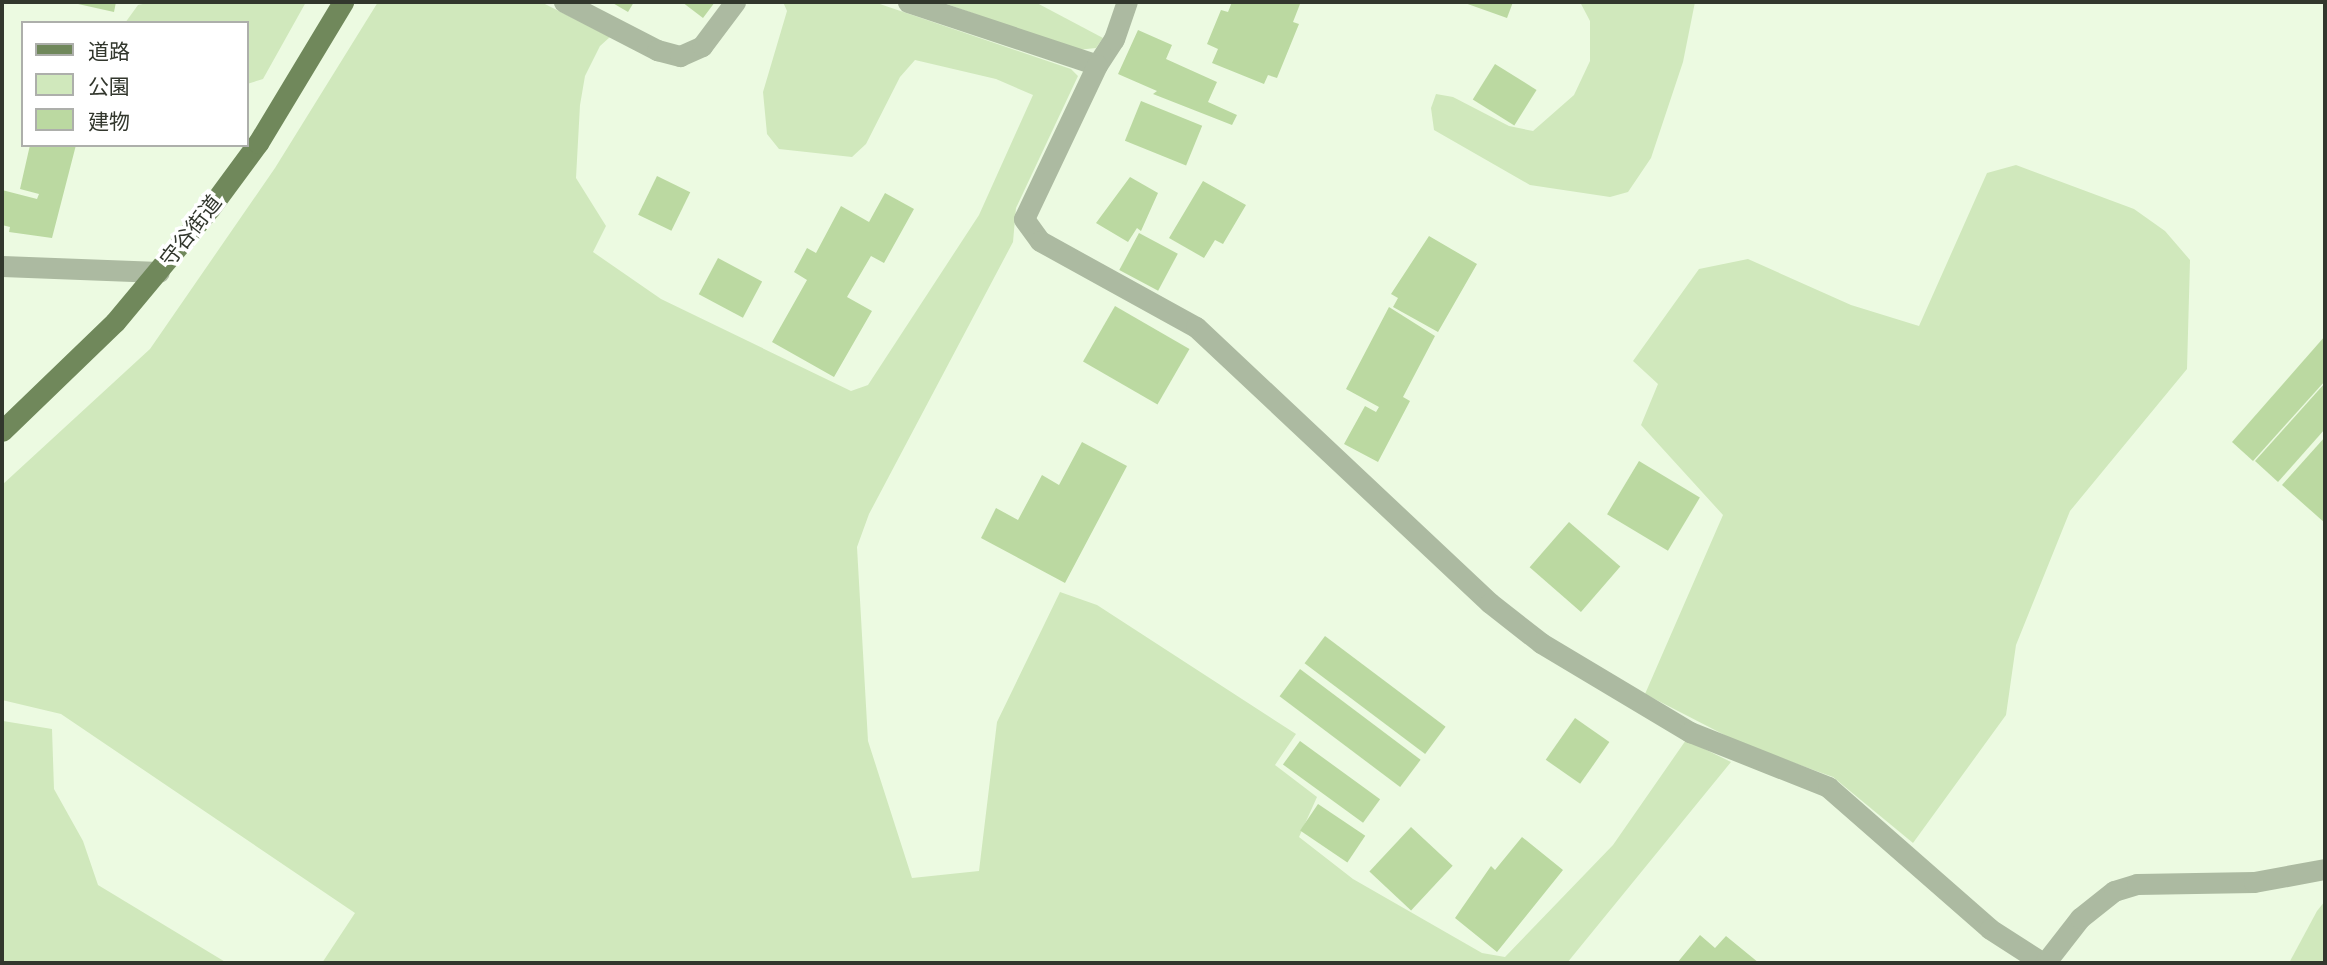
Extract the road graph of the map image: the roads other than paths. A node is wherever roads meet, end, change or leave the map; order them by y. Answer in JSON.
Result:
{"nodes":[{"id":1,"x":343,"y":2,"type":"edge"},
{"id":2,"x":564,"y":2,"type":"edge"},
{"id":3,"x":735,"y":2,"type":"edge"},
{"id":4,"x":908,"y":2,"type":"edge"},
{"id":5,"x":1127,"y":2,"type":"edge"},
{"id":6,"x":1097,"y":65,"type":"junction"},
{"id":7,"x":2,"y":266,"type":"edge"},
{"id":8,"x":159,"y":272,"type":"junction"},
{"id":9,"x":2,"y":431,"type":"edge"},
{"id":10,"x":2325,"y":869,"type":"edge"},
{"id":11,"x":2044,"y":963,"type":"edge"}],
"edges":[{"from":1,"to":8,"type":"main road","name":"守谷街道"},
{"from":2,"to":3,"type":"street"},
{"from":4,"to":6,"type":"street"},
{"from":5,"to":6,"type":"street"},
{"from":6,"to":11,"type":"street"},
{"from":7,"to":8,"type":"street"},
{"from":8,"to":9,"type":"main road","name":"守谷街道"},
{"from":10,"to":11,"type":"street"}]}
